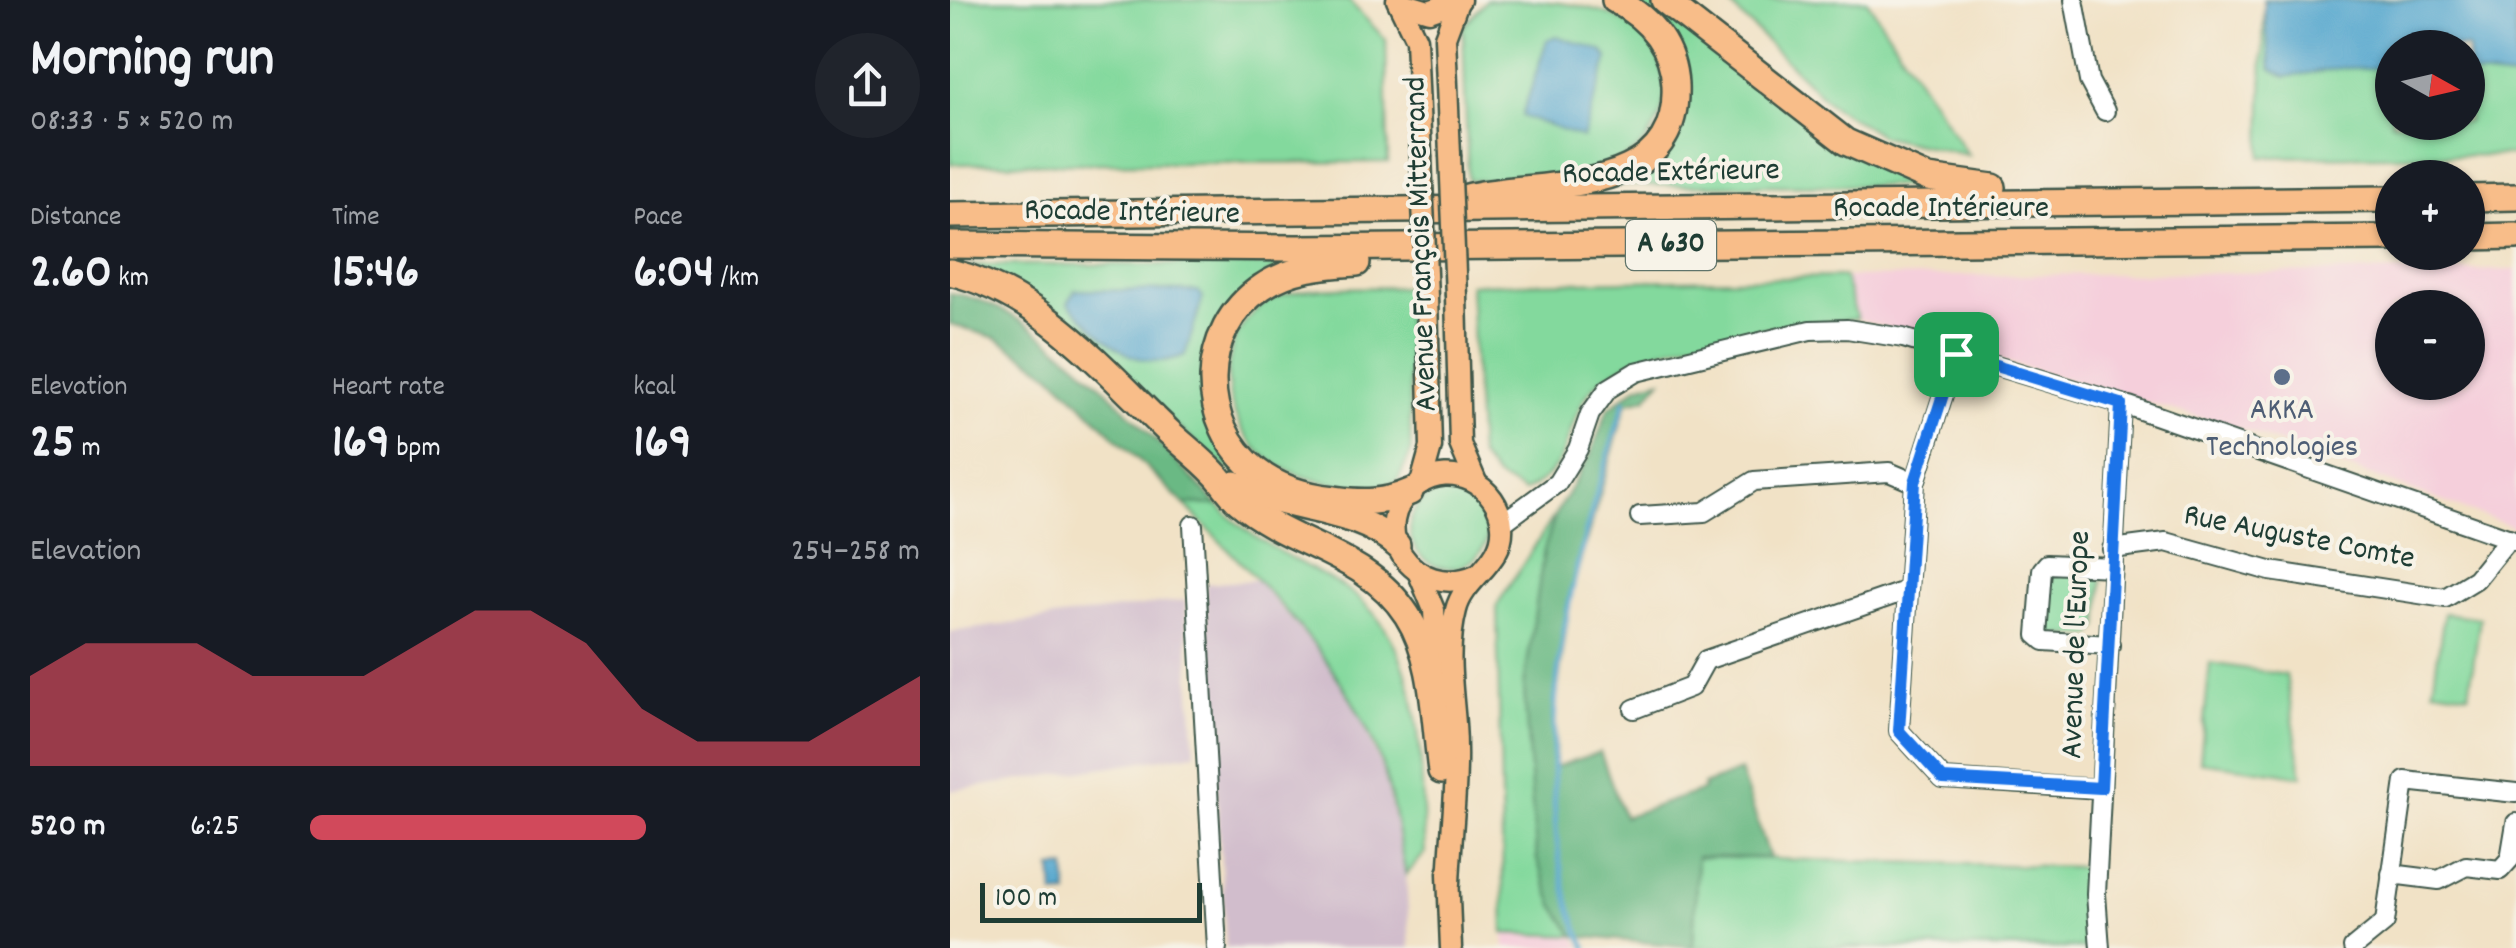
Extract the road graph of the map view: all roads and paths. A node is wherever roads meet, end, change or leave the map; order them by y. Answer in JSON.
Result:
{"nodes":[{"id":1,"x":1616,"y":0,"type":"edge"},
{"id":2,"x":1664,"y":0,"type":"edge"},
{"id":3,"x":1681,"y":0,"type":"edge"},
{"id":4,"x":2074,"y":0,"type":"edge"},
{"id":5,"x":1398,"y":1,"type":"edge"},
{"id":6,"x":1459,"y":1,"type":"edge"},
{"id":7,"x":1724,"y":44,"type":"junction"},
{"id":8,"x":2105,"y":111,"type":"dead end"},
{"id":9,"x":2516,"y":197,"type":"edge"},
{"id":10,"x":2375,"y":198,"type":"edge"},
{"id":11,"x":2485,"y":198,"type":"edge"},
{"id":12,"x":2094,"y":203,"type":"junction"},
{"id":13,"x":1417,"y":210,"type":"junction"},
{"id":14,"x":950,"y":215,"type":"edge"},
{"id":15,"x":2516,"y":236,"type":"edge"},
{"id":16,"x":2485,"y":237,"type":"edge"},
{"id":17,"x":2375,"y":238,"type":"edge"},
{"id":18,"x":950,"y":245,"type":"edge"},
{"id":19,"x":1612,"y":245,"type":"junction"},
{"id":20,"x":950,"y":272,"type":"edge"},
{"id":21,"x":1956,"y":354,"type":"junction"},
{"id":22,"x":2121,"y":404,"type":"junction"},
{"id":23,"x":1213,"y":472,"type":"junction"},
{"id":24,"x":1476,"y":482,"type":"junction"},
{"id":25,"x":1915,"y":482,"type":"junction"},
{"id":26,"x":1415,"y":487,"type":"junction"},
{"id":27,"x":1494,"y":500,"type":"junction"},
{"id":28,"x":1528,"y":502,"type":"junction"},
{"id":29,"x":1640,"y":516,"type":"dead end"},
{"id":30,"x":1502,"y":524,"type":"junction"},
{"id":31,"x":1193,"y":526,"type":"dead end"},
{"id":32,"x":2512,"y":539,"type":"edge"},
{"id":33,"x":1397,"y":546,"type":"junction"},
{"id":34,"x":2113,"y":558,"type":"junction"},
{"id":35,"x":1419,"y":574,"type":"junction"},
{"id":36,"x":1478,"y":574,"type":"junction"},
{"id":37,"x":1908,"y":590,"type":"junction"},
{"id":38,"x":2110,"y":646,"type":"junction"},
{"id":39,"x":1634,"y":709,"type":"dead end"},
{"id":40,"x":1441,"y":770,"type":"junction"},
{"id":41,"x":2101,"y":788,"type":"junction"},
{"id":42,"x":2516,"y":793,"type":"edge"},
{"id":43,"x":2516,"y":823,"type":"edge"},
{"id":44,"x":2392,"y":874,"type":"junction"},
{"id":45,"x":1449,"y":884,"type":"junction"},
{"id":46,"x":1217,"y":948,"type":"edge"},
{"id":47,"x":1451,"y":948,"type":"edge"},
{"id":48,"x":2100,"y":948,"type":"edge"},
{"id":49,"x":2353,"y":948,"type":"edge"}],
"edges":[{"from":1,"to":13,"type":"highway"},
{"from":2,"to":7,"type":"highway"},
{"from":3,"to":7,"type":"highway"},
{"from":4,"to":8,"type":"street"},
{"from":5,"to":6,"type":"main road","name":"Avenue François Mitterrand"},
{"from":5,"to":26,"type":"main road","name":"Avenue François Mitterrand","bridge":true},
{"from":6,"to":24,"type":"main road","name":"Avenue François Mitterrand","bridge":true},
{"from":7,"to":12,"type":"highway"},
{"from":9,"to":11,"type":"highway"},
{"from":10,"to":12,"type":"highway","name":"Rocade Extérieure","number":"A 630"},
{"from":12,"to":13,"type":"highway","name":"Rocade Extérieure","number":"A 630"},
{"from":13,"to":14,"type":"highway","name":"Rocade Extérieure","number":"A 630"},
{"from":15,"to":16,"type":"highway"},
{"from":17,"to":19,"type":"highway","name":"Rocade Intérieure","number":"A 630"},
{"from":18,"to":19,"type":"highway","name":"Rocade Intérieure","number":"A 630"},
{"from":19,"to":26,"type":"highway"},
{"from":20,"to":23,"type":"highway"},
{"from":21,"to":22,"type":"street"},
{"from":21,"to":25,"type":"street"},
{"from":21,"to":28,"type":"street"},
{"from":22,"to":32,"type":"street"},
{"from":22,"to":34,"type":"street","name":"Avenue de l'Europe"},
{"from":23,"to":33,"type":"highway"},
{"from":23,"to":40,"type":"highway"},
{"from":24,"to":26,"type":"main road"},
{"from":24,"to":27,"type":"main road","name":"Avenue François Mitterrand"},
{"from":25,"to":29,"type":"street"},
{"from":25,"to":37,"type":"street"},
{"from":26,"to":33,"type":"main road","name":"Avenue François Mitterrand"},
{"from":27,"to":28,"type":"street"},
{"from":27,"to":30,"type":"main road","name":"Avenue François Mitterrand"},
{"from":28,"to":30,"type":"street"},
{"from":30,"to":36,"type":"main road"},
{"from":31,"to":46,"type":"street"},
{"from":32,"to":34,"type":"street","name":"Rue Auguste Comte"},
{"from":33,"to":35,"type":"main road"},
{"from":34,"to":38,"type":"street","name":"Avenue de l'Europe"},
{"from":34,"to":38,"type":"street"},
{"from":35,"to":36,"type":"main road"},
{"from":35,"to":40,"type":"main road"},
{"from":36,"to":45,"type":"main road"},
{"from":37,"to":39,"type":"street"},
{"from":37,"to":41,"type":"street"},
{"from":38,"to":41,"type":"street","name":"Avenue de l'Europe"},
{"from":40,"to":45,"type":"main road"},
{"from":41,"to":48,"type":"street","name":"Avenue de l'Europe"},
{"from":42,"to":44,"type":"street"},
{"from":43,"to":44,"type":"street"},
{"from":44,"to":49,"type":"street"},
{"from":45,"to":47,"type":"main road"}]}
